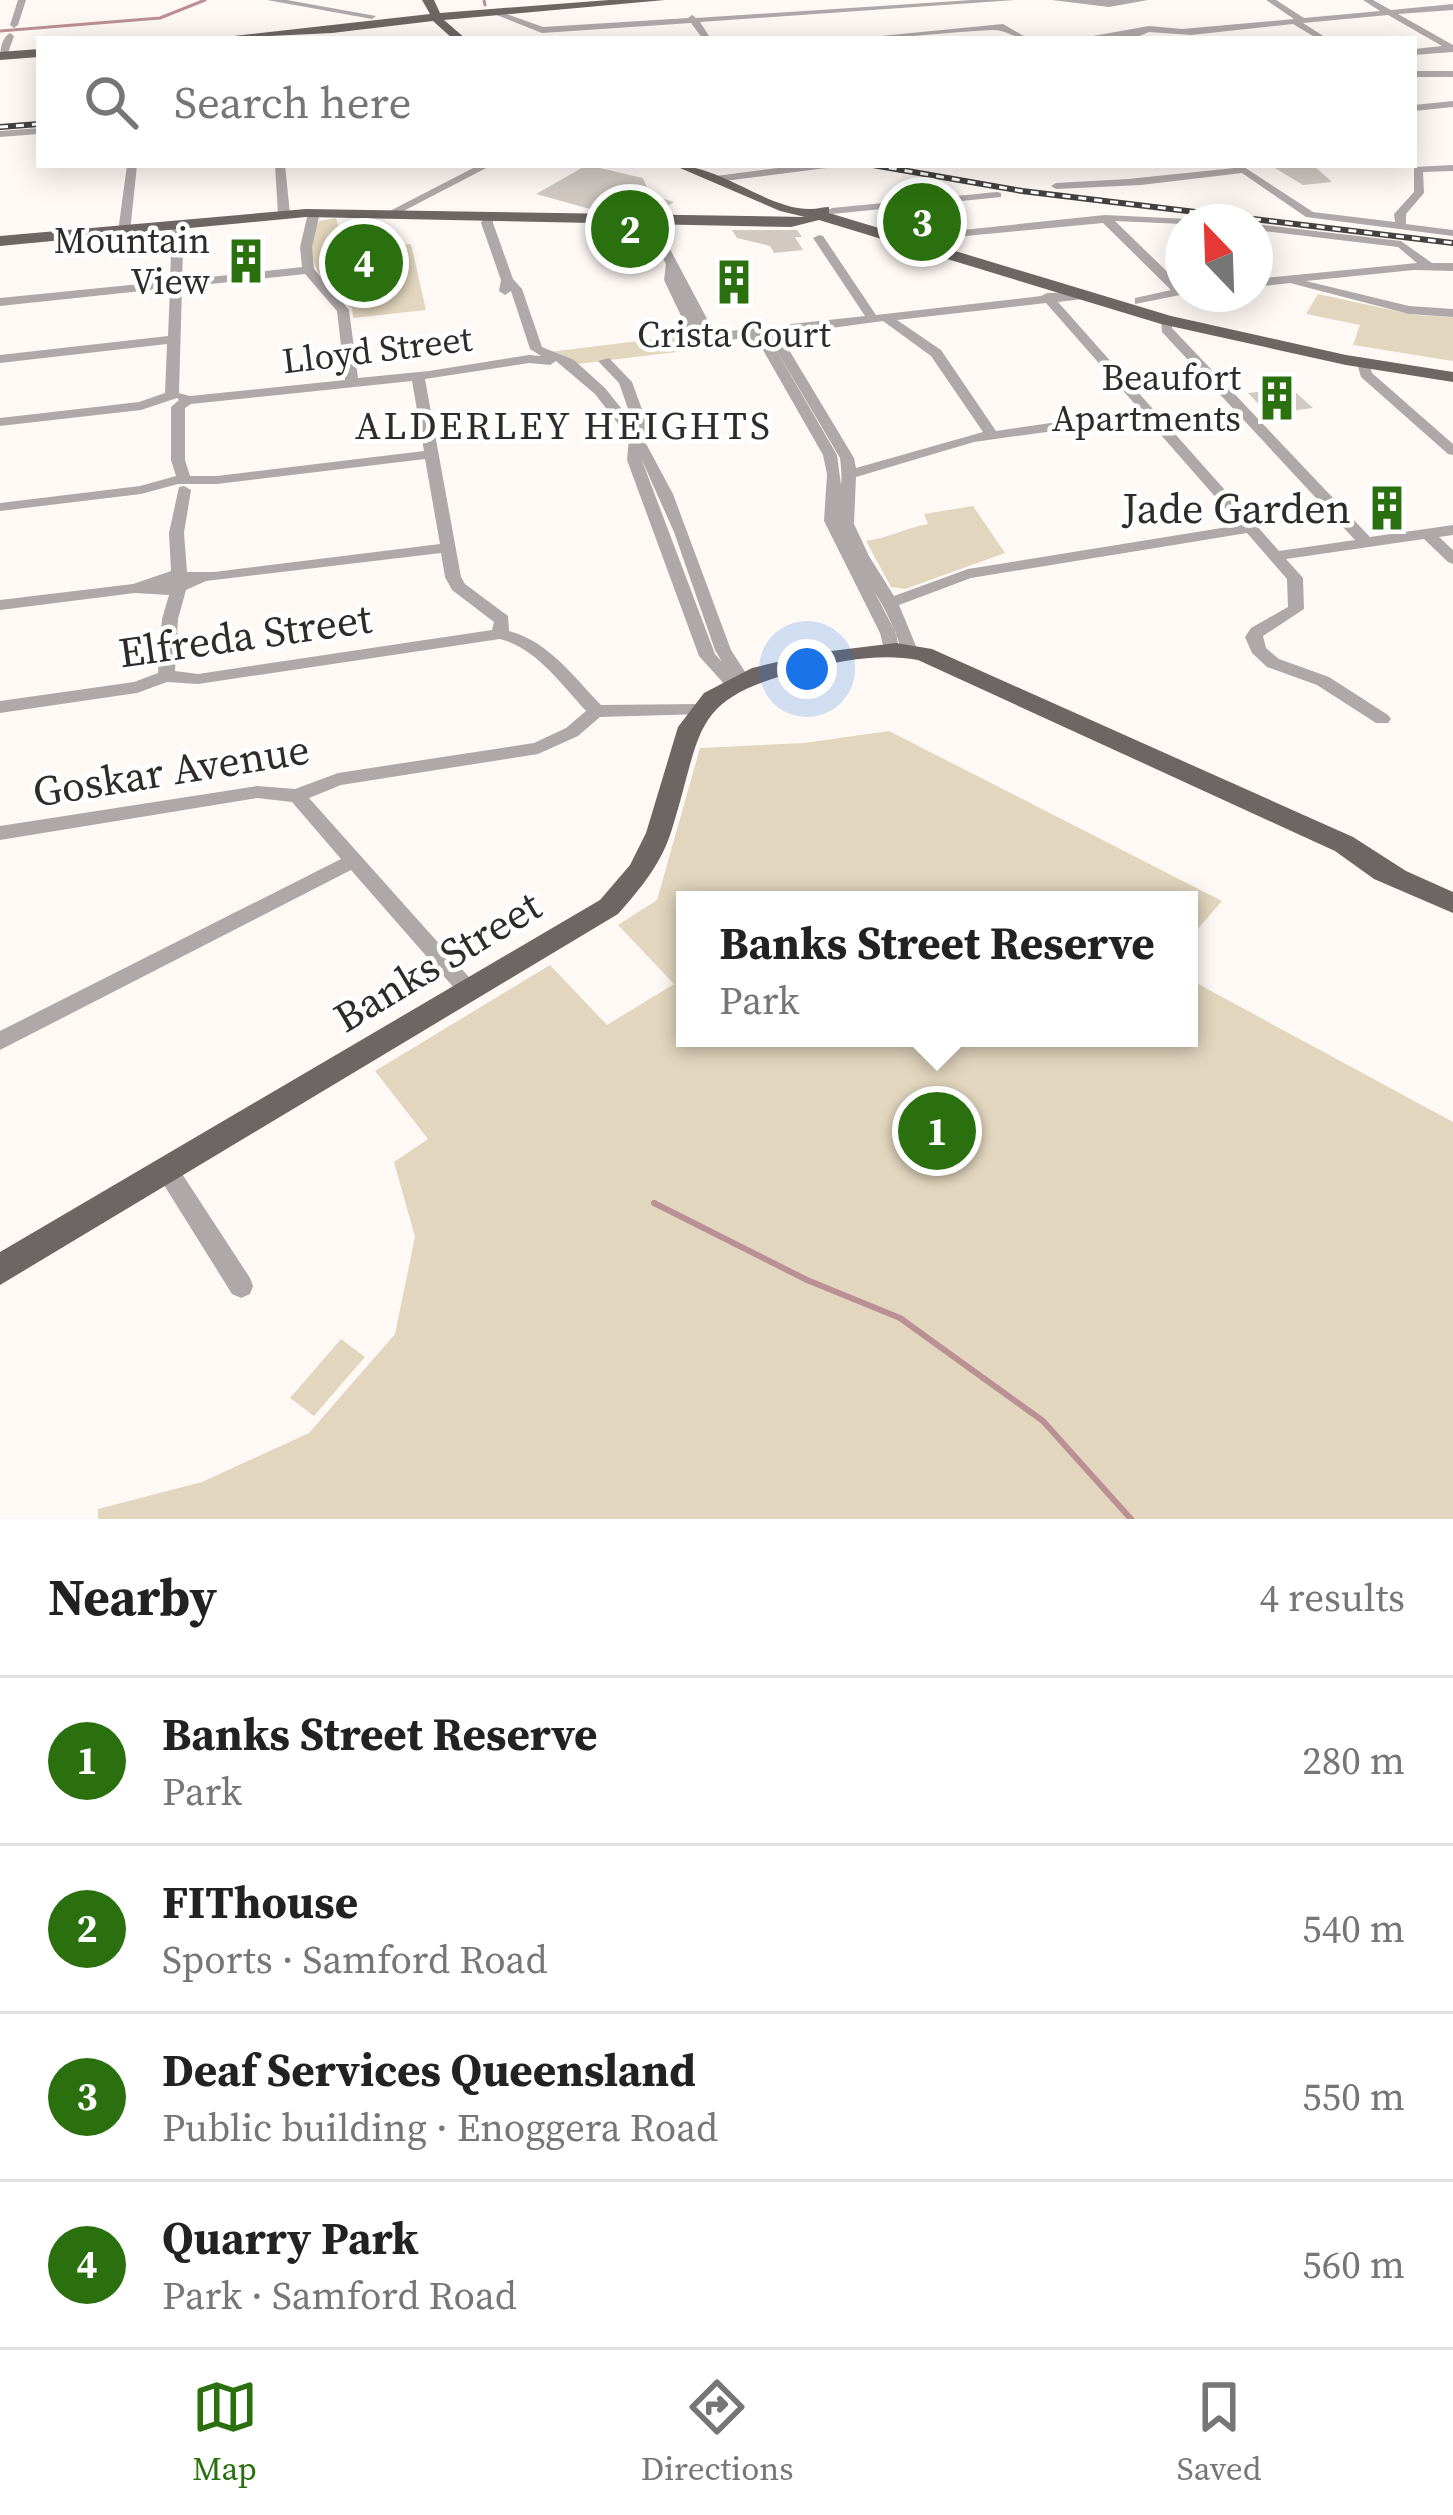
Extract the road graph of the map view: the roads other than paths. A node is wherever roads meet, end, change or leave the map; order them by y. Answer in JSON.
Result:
{"nodes":[{"id":1,"x":22,"y":0,"type":"edge"},
{"id":2,"x":271,"y":0,"type":"edge"},
{"id":3,"x":659,"y":0,"type":"edge"},
{"id":4,"x":966,"y":0,"type":"edge"},
{"id":5,"x":1011,"y":0,"type":"edge"},
{"id":6,"x":1056,"y":0,"type":"edge"},
{"id":7,"x":1075,"y":0,"type":"edge"},
{"id":8,"x":1144,"y":0,"type":"edge"},
{"id":9,"x":1270,"y":0,"type":"edge"},
{"id":10,"x":1367,"y":0,"type":"edge"},
{"id":11,"x":556,"y":4,"type":"edge"},
{"id":12,"x":1115,"y":6,"type":"junction"},
{"id":13,"x":1453,"y":7,"type":"edge"},
{"id":14,"x":880,"y":8,"type":"junction"},
{"id":15,"x":1389,"y":12,"type":"junction"},
{"id":16,"x":507,"y":14,"type":"junction"},
{"id":17,"x":372,"y":16,"type":"dead end"},
{"id":18,"x":692,"y":18,"type":"junction"},
{"id":19,"x":432,"y":19,"type":"edge"},
{"id":20,"x":1298,"y":20,"type":"junction"},
{"id":21,"x":1151,"y":30,"type":"junction"},
{"id":22,"x":317,"y":31,"type":"junction"},
{"id":23,"x":1187,"y":32,"type":"junction"},
{"id":24,"x":251,"y":36,"type":"edge"},
{"id":25,"x":705,"y":36,"type":"edge"},
{"id":26,"x":897,"y":36,"type":"edge"},
{"id":27,"x":1021,"y":36,"type":"edge"},
{"id":28,"x":1114,"y":36,"type":"edge"},
{"id":29,"x":1197,"y":36,"type":"edge"},
{"id":30,"x":1320,"y":36,"type":"edge"},
{"id":31,"x":1452,"y":48,"type":"edge"},
{"id":32,"x":1417,"y":52,"type":"edge"},
{"id":33,"x":36,"y":53,"type":"edge"},
{"id":34,"x":1,"y":56,"type":"edge"},
{"id":35,"x":1453,"y":75,"type":"edge"},
{"id":36,"x":1417,"y":76,"type":"edge"},
{"id":37,"x":1453,"y":104,"type":"edge"},
{"id":38,"x":1417,"y":108,"type":"edge"},
{"id":39,"x":36,"y":131,"type":"edge"},
{"id":40,"x":0,"y":134,"type":"edge"},
{"id":41,"x":132,"y":168,"type":"edge"},
{"id":42,"x":280,"y":168,"type":"edge"},
{"id":43,"x":461,"y":168,"type":"edge"},
{"id":44,"x":481,"y":168,"type":"edge"},
{"id":45,"x":688,"y":168,"type":"edge"},
{"id":46,"x":802,"y":168,"type":"edge"},
{"id":47,"x":1118,"y":168,"type":"edge"},
{"id":48,"x":1453,"y":168,"type":"edge"},
{"id":49,"x":472,"y":172,"type":"junction"},
{"id":50,"x":716,"y":179,"type":"junction"},
{"id":51,"x":1132,"y":181,"type":"junction"},
{"id":52,"x":1056,"y":186,"type":"dead end"},
{"id":53,"x":997,"y":195,"type":"dead end"},
{"id":54,"x":314,"y":213,"type":"junction"},
{"id":55,"x":284,"y":214,"type":"junction"},
{"id":56,"x":390,"y":214,"type":"junction"},
{"id":57,"x":489,"y":216,"type":"junction"},
{"id":58,"x":817,"y":218,"type":"junction"},
{"id":59,"x":862,"y":218,"type":"junction"},
{"id":60,"x":1105,"y":218,"type":"junction"},
{"id":61,"x":648,"y":219,"type":"junction"},
{"id":62,"x":1165,"y":220,"type":"edge"},
{"id":63,"x":178,"y":226,"type":"junction"},
{"id":64,"x":1401,"y":227,"type":"junction"},
{"id":65,"x":1273,"y":230,"type":"edge"},
{"id":66,"x":124,"y":232,"type":"junction"},
{"id":67,"x":1453,"y":233,"type":"edge"},
{"id":68,"x":958,"y":239,"type":"junction"},
{"id":69,"x":0,"y":242,"type":"edge"},
{"id":70,"x":1429,"y":266,"type":"junction"},
{"id":71,"x":1453,"y":267,"type":"edge"},
{"id":72,"x":308,"y":270,"type":"junction"},
{"id":73,"x":1165,"y":276,"type":"edge"},
{"id":74,"x":1291,"y":279,"type":"junction"},
{"id":75,"x":506,"y":280,"type":"junction"},
{"id":76,"x":1273,"y":281,"type":"edge"},
{"id":77,"x":178,"y":284,"type":"junction"},
{"id":78,"x":1082,"y":291,"type":"junction"},
{"id":79,"x":1050,"y":296,"type":"junction"},
{"id":80,"x":1165,"y":296,"type":"edge"},
{"id":81,"x":0,"y":302,"type":"edge"},
{"id":82,"x":1134,"y":305,"type":"junction"},
{"id":83,"x":1453,"y":313,"type":"edge"},
{"id":84,"x":881,"y":320,"type":"junction"},
{"id":85,"x":1167,"y":320,"type":"junction"},
{"id":86,"x":763,"y":335,"type":"junction"},
{"id":87,"x":176,"y":339,"type":"junction"},
{"id":88,"x":0,"y":359,"type":"edge"},
{"id":89,"x":529,"y":359,"type":"junction"},
{"id":90,"x":604,"y":361,"type":"dead end"},
{"id":91,"x":1363,"y":362,"type":"junction"},
{"id":92,"x":572,"y":366,"type":"junction"},
{"id":93,"x":1453,"y":373,"type":"edge"},
{"id":94,"x":418,"y":376,"type":"junction"},
{"id":95,"x":346,"y":383,"type":"junction"},
{"id":96,"x":175,"y":400,"type":"junction"},
{"id":97,"x":1151,"y":413,"type":"junction"},
{"id":98,"x":0,"y":422,"type":"edge"},
{"id":99,"x":991,"y":434,"type":"junction"},
{"id":100,"x":636,"y":437,"type":"junction"},
{"id":101,"x":1453,"y":451,"type":"edge"},
{"id":102,"x":432,"y":454,"type":"junction"},
{"id":103,"x":650,"y":454,"type":"junction"},
{"id":104,"x":851,"y":474,"type":"junction"},
{"id":105,"x":177,"y":486,"type":"junction"},
{"id":106,"x":0,"y":507,"type":"edge"},
{"id":107,"x":1250,"y":528,"type":"junction"},
{"id":108,"x":1453,"y":530,"type":"edge"},
{"id":109,"x":1427,"y":533,"type":"junction"},
{"id":110,"x":1366,"y":542,"type":"junction"},
{"id":111,"x":449,"y":547,"type":"junction"},
{"id":112,"x":1274,"y":556,"type":"junction"},
{"id":113,"x":1453,"y":559,"type":"edge"},
{"id":114,"x":171,"y":583,"type":"junction"},
{"id":115,"x":0,"y":605,"type":"edge"},
{"id":116,"x":890,"y":615,"type":"junction"},
{"id":117,"x":500,"y":634,"type":"junction"},
{"id":118,"x":714,"y":651,"type":"junction"},
{"id":119,"x":900,"y":652,"type":"junction"},
{"id":120,"x":166,"y":676,"type":"junction"},
{"id":121,"x":736,"y":680,"type":"junction"},
{"id":122,"x":0,"y":707,"type":"edge"},
{"id":123,"x":698,"y":710,"type":"junction"},
{"id":124,"x":596,"y":711,"type":"junction"},
{"id":125,"x":1382,"y":718,"type":"dead end"},
{"id":126,"x":297,"y":796,"type":"junction"},
{"id":127,"x":0,"y":833,"type":"edge"},
{"id":128,"x":351,"y":862,"type":"junction"},
{"id":129,"x":1453,"y":903,"type":"edge"},
{"id":130,"x":469,"y":992,"type":"junction"},
{"id":131,"x":0,"y":1041,"type":"edge"},
{"id":132,"x":167,"y":1170,"type":"junction"},
{"id":133,"x":0,"y":1270,"type":"edge"},
{"id":134,"x":241,"y":1286,"type":"dead end"}],
"edges":[{"from":1,"to":34,"type":"street"},
{"from":2,"to":17,"type":"street"},
{"from":3,"to":11,"type":"main road"},
{"from":4,"to":14,"type":"street"},
{"from":5,"to":14,"type":"street"},
{"from":6,"to":12,"type":"street"},
{"from":7,"to":12,"type":"street"},
{"from":8,"to":12,"type":"street"},
{"from":9,"to":20,"type":"street"},
{"from":10,"to":15,"type":"street"},
{"from":11,"to":16,"type":"main road"},
{"from":12,"to":21,"type":"street"},
{"from":13,"to":15,"type":"street"},
{"from":14,"to":18,"type":"street"},
{"from":15,"to":20,"type":"street"},
{"from":15,"to":31,"type":"street"},
{"from":16,"to":18,"type":"street"},
{"from":16,"to":19,"type":"main road"},
{"from":16,"to":19,"type":"main road"},
{"from":18,"to":25,"type":"street"},
{"from":19,"to":22,"type":"main road"},
{"from":19,"to":22,"type":"main road"},
{"from":20,"to":23,"type":"street"},
{"from":20,"to":30,"type":"street"},
{"from":21,"to":23,"type":"street"},
{"from":21,"to":28,"type":"street"},
{"from":22,"to":24,"type":"main road"},
{"from":23,"to":29,"type":"street"},
{"from":26,"to":27,"type":"street"},
{"from":31,"to":32,"type":"street"},
{"from":33,"to":34,"type":"main road"},
{"from":35,"to":36,"type":"street"},
{"from":37,"to":38,"type":"street"},
{"from":39,"to":40,"type":"street"},
{"from":41,"to":66,"type":"street"},
{"from":42,"to":55,"type":"street"},
{"from":43,"to":49,"type":"street"},
{"from":44,"to":49,"type":"street"},
{"from":45,"to":50,"type":"main road"},
{"from":46,"to":50,"type":"street"},
{"from":47,"to":51,"type":"street"},
{"from":48,"to":64,"type":"street"},
{"from":49,"to":56,"type":"street"},
{"from":50,"to":58,"type":"main road"},
{"from":51,"to":52,"type":"street"},
{"from":51,"to":64,"type":"street"},
{"from":53,"to":59,"type":"street"},
{"from":54,"to":55,"type":"main road"},
{"from":54,"to":56,"type":"main road"},
{"from":54,"to":72,"type":"street"},
{"from":55,"to":63,"type":"main road"},
{"from":56,"to":57,"type":"main road"},
{"from":57,"to":61,"type":"main road"},
{"from":57,"to":75,"type":"street"},
{"from":58,"to":59,"type":"main road"},
{"from":58,"to":61,"type":"main road"},
{"from":58,"to":84,"type":"street"},
{"from":59,"to":68,"type":"main road"},
{"from":59,"to":79,"type":"main road"},
{"from":60,"to":62,"type":"street"},
{"from":60,"to":68,"type":"street"},
{"from":60,"to":73,"type":"street"},
{"from":61,"to":86,"type":"street"},
{"from":63,"to":66,"type":"main road"},
{"from":63,"to":77,"type":"street"},
{"from":64,"to":67,"type":"street"},
{"from":65,"to":70,"type":"street"},
{"from":66,"to":69,"type":"main road"},
{"from":68,"to":78,"type":"main road"},
{"from":70,"to":71,"type":"street"},
{"from":70,"to":74,"type":"street"},
{"from":72,"to":77,"type":"street"},
{"from":72,"to":95,"type":"street"},
{"from":74,"to":76,"type":"street"},
{"from":74,"to":83,"type":"street"},
{"from":75,"to":89,"type":"street"},
{"from":75,"to":92,"type":"street"},
{"from":77,"to":81,"type":"street"},
{"from":77,"to":87,"type":"street"},
{"from":78,"to":79,"type":"main road"},
{"from":78,"to":82,"type":"main road"},
{"from":79,"to":84,"type":"street"},
{"from":79,"to":97,"type":"street"},
{"from":80,"to":82,"type":"street"},
{"from":82,"to":85,"type":"main road"},
{"from":82,"to":93,"type":"main road"},
{"from":84,"to":86,"type":"street"},
{"from":84,"to":99,"type":"street"},
{"from":85,"to":91,"type":"main road"},
{"from":85,"to":110,"type":"street"},
{"from":86,"to":104,"type":"street"},
{"from":86,"to":116,"type":"street"},
{"from":87,"to":88,"type":"street"},
{"from":87,"to":96,"type":"street"},
{"from":89,"to":92,"type":"street","name":"Lloyd Street"},
{"from":89,"to":94,"type":"street","name":"Lloyd Street"},
{"from":90,"to":103,"type":"street"},
{"from":91,"to":93,"type":"main road"},
{"from":91,"to":101,"type":"street"},
{"from":92,"to":100,"type":"street"},
{"from":94,"to":95,"type":"street","name":"Lloyd Street"},
{"from":94,"to":102,"type":"street"},
{"from":95,"to":96,"type":"street","name":"Lloyd Street"},
{"from":96,"to":98,"type":"street","name":"Lloyd Street"},
{"from":96,"to":105,"type":"street"},
{"from":97,"to":99,"type":"street"},
{"from":97,"to":107,"type":"street"},
{"from":99,"to":104,"type":"street"},
{"from":100,"to":103,"type":"street"},
{"from":100,"to":118,"type":"street"},
{"from":102,"to":105,"type":"street"},
{"from":102,"to":111,"type":"street"},
{"from":103,"to":118,"type":"street"},
{"from":104,"to":116,"type":"street"},
{"from":105,"to":106,"type":"street"},
{"from":105,"to":114,"type":"street"},
{"from":107,"to":112,"type":"street"},
{"from":107,"to":116,"type":"street"},
{"from":108,"to":109,"type":"street"},
{"from":109,"to":110,"type":"street"},
{"from":109,"to":113,"type":"street"},
{"from":110,"to":112,"type":"street"},
{"from":111,"to":114,"type":"street"},
{"from":111,"to":117,"type":"street"},
{"from":112,"to":125,"type":"street"},
{"from":114,"to":115,"type":"street"},
{"from":114,"to":120,"type":"street"},
{"from":116,"to":119,"type":"street"},
{"from":117,"to":120,"type":"street","name":"Elfreda Street"},
{"from":117,"to":124,"type":"street"},
{"from":118,"to":121,"type":"street"},
{"from":119,"to":121,"type":"main road"},
{"from":119,"to":129,"type":"main road"},
{"from":120,"to":122,"type":"street","name":"Elfreda Street"},
{"from":121,"to":123,"type":"main road"},
{"from":123,"to":124,"type":"street"},
{"from":123,"to":130,"type":"main road","name":"Banks Street"},
{"from":124,"to":126,"type":"street","name":"Goskar Avenue"},
{"from":126,"to":127,"type":"street","name":"Goskar Avenue"},
{"from":126,"to":128,"type":"street"},
{"from":128,"to":130,"type":"street"},
{"from":128,"to":131,"type":"street"},
{"from":130,"to":132,"type":"main road","name":"Banks Street"},
{"from":132,"to":133,"type":"main road","name":"Banks Street"},
{"from":132,"to":134,"type":"street"}]}
